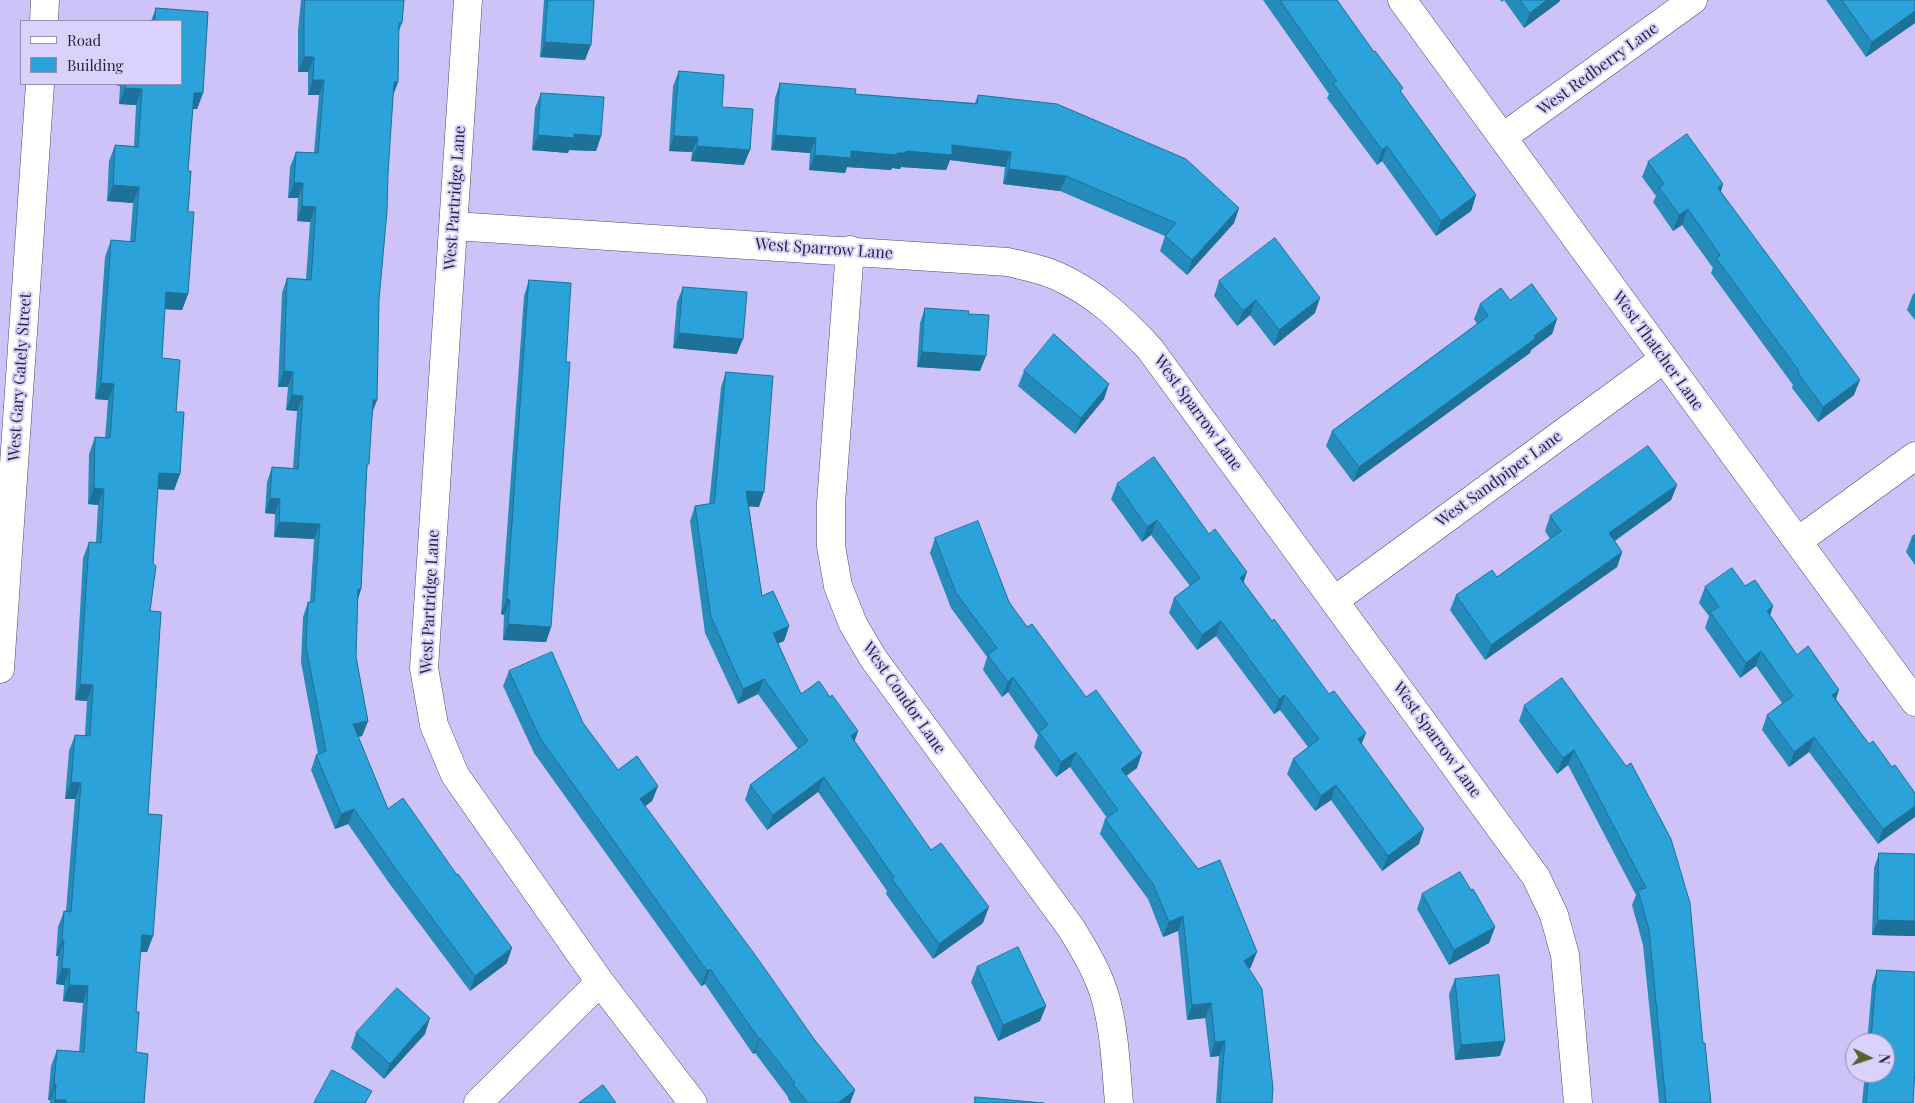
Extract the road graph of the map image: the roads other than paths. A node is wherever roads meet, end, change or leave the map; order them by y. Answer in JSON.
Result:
{"nodes":[{"id":1,"x":45,"y":0,"type":"edge"},
{"id":2,"x":468,"y":0,"type":"edge"},
{"id":3,"x":1402,"y":0,"type":"edge"},
{"id":4,"x":1693,"y":0,"type":"edge"},
{"id":5,"x":44,"y":20,"type":"edge"},
{"id":6,"x":40,"y":85,"type":"edge"},
{"id":7,"x":1503,"y":137,"type":"junction"},
{"id":8,"x":454,"y":226,"type":"junction"},
{"id":9,"x":850,"y":250,"type":"junction"},
{"id":10,"x":1664,"y":359,"type":"junction"},
{"id":11,"x":1915,"y":456,"type":"edge"},
{"id":12,"x":1798,"y":541,"type":"junction"},
{"id":13,"x":4,"y":568,"type":"edge"},
{"id":14,"x":1334,"y":600,"type":"junction"},
{"id":15,"x":0,"y":670,"type":"edge"},
{"id":16,"x":1915,"y":702,"type":"edge"},
{"id":17,"x":600,"y":982,"type":"junction"},
{"id":18,"x":478,"y":1103,"type":"edge"},
{"id":19,"x":693,"y":1103,"type":"edge"},
{"id":20,"x":1119,"y":1103,"type":"edge"},
{"id":21,"x":1578,"y":1103,"type":"edge"}],
"edges":[{"from":1,"to":5,"type":"street"},
{"from":2,"to":8,"type":"street","name":"West Partridge Lane"},
{"from":3,"to":7,"type":"street","name":"West Thatcher Lane"},
{"from":4,"to":7,"type":"street","name":"West Redberry Lane"},
{"from":6,"to":13,"type":"street","name":"West Gary Gately Street"},
{"from":7,"to":10,"type":"street","name":"West Thatcher Lane"},
{"from":8,"to":9,"type":"street","name":"West Sparrow Lane"},
{"from":8,"to":17,"type":"street","name":"West Partridge Lane"},
{"from":9,"to":14,"type":"street","name":"West Sparrow Lane"},
{"from":9,"to":20,"type":"street","name":"West Condor Lane"},
{"from":10,"to":12,"type":"street","name":"West Thatcher Lane"},
{"from":10,"to":14,"type":"street","name":"West Sandpiper Lane"},
{"from":11,"to":12,"type":"street"},
{"from":12,"to":16,"type":"street","name":"West Thatcher Lane"},
{"from":13,"to":15,"type":"street","name":"West Gary Gately Street"},
{"from":14,"to":21,"type":"street","name":"West Sparrow Lane"},
{"from":17,"to":18,"type":"street"},
{"from":17,"to":19,"type":"street","name":"West Partridge Lane"}]}
